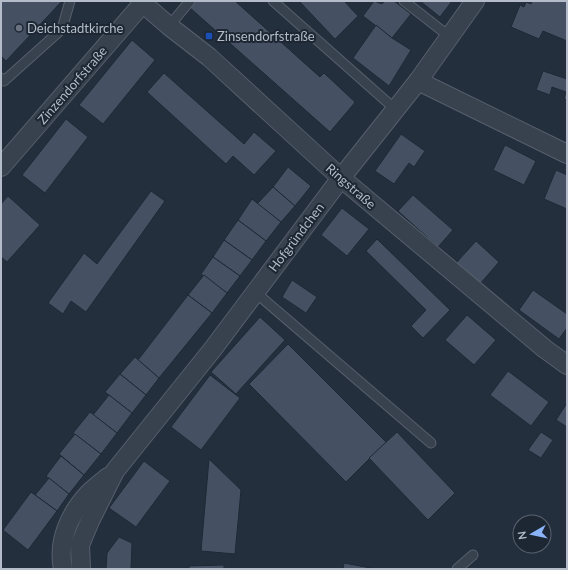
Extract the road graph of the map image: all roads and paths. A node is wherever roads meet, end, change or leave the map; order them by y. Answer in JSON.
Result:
{"nodes":[{"id":1,"x":70,"y":1,"type":"edge"},
{"id":2,"x":190,"y":1,"type":"edge"},
{"id":3,"x":273,"y":1,"type":"edge"},
{"id":4,"x":404,"y":1,"type":"edge"},
{"id":5,"x":476,"y":1,"type":"edge"},
{"id":6,"x":142,"y":2,"type":"edge"},
{"id":7,"x":169,"y":26,"type":"junction"},
{"id":8,"x":450,"y":37,"type":"junction"},
{"id":9,"x":1,"y":78,"type":"edge"},
{"id":10,"x":418,"y":81,"type":"junction"},
{"id":11,"x":395,"y":110,"type":"junction"},
{"id":12,"x":567,"y":154,"type":"edge"},
{"id":13,"x":1,"y":167,"type":"edge"},
{"id":14,"x":341,"y":178,"type":"junction"},
{"id":15,"x":255,"y":292,"type":"junction"},
{"id":16,"x":567,"y":365,"type":"edge"},
{"id":17,"x":431,"y":443,"type":"dead end"},
{"id":18,"x":115,"y":472,"type":"junction"},
{"id":19,"x":473,"y":555,"type":"dead end"},
{"id":20,"x":63,"y":569,"type":"edge"},
{"id":21,"x":81,"y":569,"type":"edge"},
{"id":22,"x":457,"y":569,"type":"edge"}],
"edges":[{"from":1,"to":9,"type":"lane"},
{"from":2,"to":7,"type":"lane"},
{"from":3,"to":11,"type":"lane"},
{"from":4,"to":8,"type":"lane"},
{"from":5,"to":8,"type":"street","name":"Hofgründchen"},
{"from":6,"to":7,"type":"street","name":"Ringstraße"},
{"from":6,"to":13,"type":"street","name":"Zinzendorfstraße"},
{"from":7,"to":14,"type":"street","name":"Ringstraße"},
{"from":8,"to":10,"type":"street","name":"Hofgründchen"},
{"from":10,"to":11,"type":"street","name":"Hofgründchen"},
{"from":10,"to":12,"type":"street"},
{"from":11,"to":14,"type":"street","name":"Hofgründchen"},
{"from":14,"to":15,"type":"street","name":"Hofgründchen"},
{"from":14,"to":16,"type":"street","name":"Ringstraße"},
{"from":15,"to":17,"type":"lane"},
{"from":15,"to":18,"type":"street","name":"Hofgründchen"},
{"from":18,"to":20,"type":"street","name":"Hofgründchen"},
{"from":18,"to":21,"type":"street","name":"Hofgründchen"},
{"from":19,"to":22,"type":"lane"}]}
